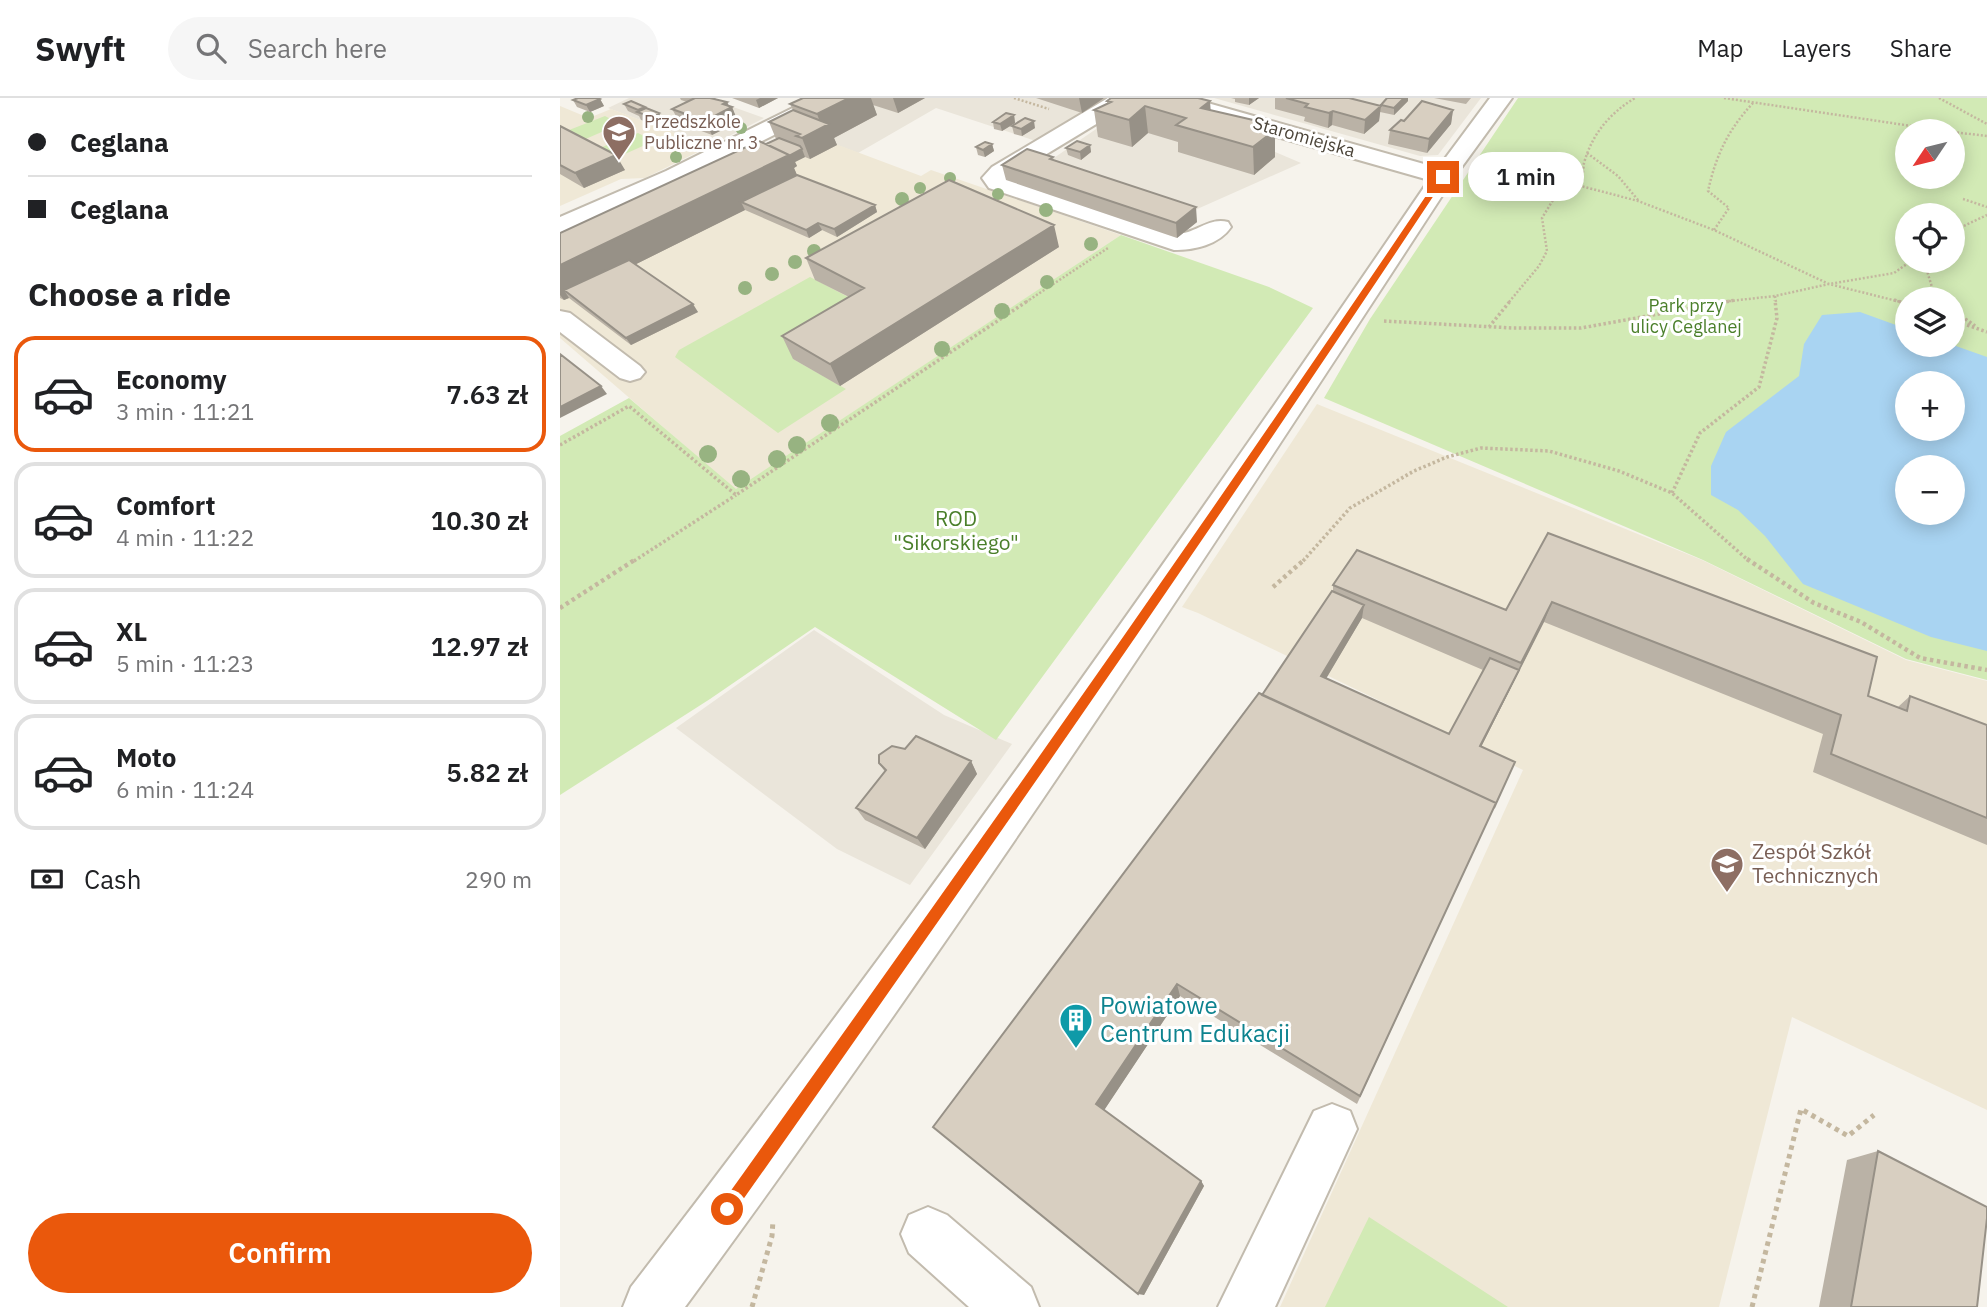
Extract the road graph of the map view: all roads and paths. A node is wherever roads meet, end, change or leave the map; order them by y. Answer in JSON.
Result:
{"nodes":[{"id":1,"x":830,"y":98,"type":"edge"},
{"id":2,"x":1123,"y":98,"type":"edge"},
{"id":3,"x":1166,"y":98,"type":"edge"},
{"id":4,"x":1501,"y":98,"type":"edge"},
{"id":5,"x":1635,"y":98,"type":"edge"},
{"id":6,"x":1724,"y":98,"type":"edge"},
{"id":7,"x":1939,"y":98,"type":"edge"},
{"id":8,"x":1753,"y":103,"type":"junction"},
{"id":9,"x":1895,"y":124,"type":"edge"},
{"id":10,"x":1987,"y":124,"type":"edge"},
{"id":11,"x":1965,"y":133,"type":"edge"},
{"id":12,"x":1987,"y":136,"type":"edge"},
{"id":13,"x":1587,"y":153,"type":"junction"},
{"id":14,"x":1446,"y":173,"type":"junction"},
{"id":15,"x":1581,"y":186,"type":"junction"},
{"id":16,"x":1963,"y":200,"type":"dead end"},
{"id":17,"x":1638,"y":201,"type":"junction"},
{"id":18,"x":1987,"y":207,"type":"edge"},
{"id":19,"x":1987,"y":215,"type":"edge"},
{"id":20,"x":1965,"y":225,"type":"edge"},
{"id":21,"x":560,"y":226,"type":"edge"},
{"id":22,"x":1219,"y":227,"type":"dead end"},
{"id":23,"x":1714,"y":230,"type":"junction"},
{"id":24,"x":1114,"y":244,"type":"dead end"},
{"id":25,"x":1895,"y":272,"type":"edge"},
{"id":26,"x":1829,"y":284,"type":"junction"},
{"id":27,"x":1775,"y":296,"type":"junction"},
{"id":28,"x":1895,"y":301,"type":"edge"},
{"id":29,"x":560,"y":319,"type":"edge"},
{"id":30,"x":1965,"y":319,"type":"edge"},
{"id":31,"x":1383,"y":321,"type":"dead end"},
{"id":32,"x":1965,"y":324,"type":"edge"},
{"id":33,"x":1489,"y":327,"type":"junction"},
{"id":34,"x":1979,"y":329,"type":"junction"},
{"id":35,"x":1987,"y":332,"type":"edge"},
{"id":36,"x":630,"y":372,"type":"dead end"},
{"id":37,"x":560,"y":446,"type":"edge"},
{"id":38,"x":1672,"y":494,"type":"junction"},
{"id":39,"x":736,"y":495,"type":"junction"},
{"id":40,"x":1273,"y":587,"type":"dead end"},
{"id":41,"x":560,"y":608,"type":"edge"},
{"id":42,"x":1987,"y":670,"type":"edge"},
{"id":43,"x":1874,"y":1115,"type":"dead end"},
{"id":44,"x":1332,"y":1129,"type":"dead end"},
{"id":45,"x":752,"y":1175,"type":"junction"},
{"id":46,"x":928,"y":1234,"type":"dead end"},
{"id":47,"x":651,"y":1307,"type":"edge"},
{"id":48,"x":752,"y":1307,"type":"edge"},
{"id":49,"x":1011,"y":1307,"type":"edge"},
{"id":50,"x":1246,"y":1307,"type":"edge"},
{"id":51,"x":1752,"y":1307,"type":"edge"}],
"edges":[{"from":1,"to":21,"type":"street"},
{"from":2,"to":22,"type":"street"},
{"from":3,"to":14,"type":"street","name":"Staromiejska"},
{"from":4,"to":14,"type":"street"},
{"from":5,"to":13,"type":"path"},
{"from":6,"to":8,"type":"path"},
{"from":7,"to":10,"type":"path"},
{"from":8,"to":9,"type":"path"},
{"from":8,"to":23,"type":"path"},
{"from":11,"to":12,"type":"path"},
{"from":13,"to":15,"type":"path"},
{"from":13,"to":17,"type":"path"},
{"from":14,"to":15,"type":"path"},
{"from":14,"to":45,"type":"street"},
{"from":15,"to":17,"type":"path"},
{"from":15,"to":33,"type":"path"},
{"from":16,"to":18,"type":"path"},
{"from":17,"to":23,"type":"path"},
{"from":19,"to":20,"type":"path"},
{"from":23,"to":26,"type":"path"},
{"from":24,"to":39,"type":"path"},
{"from":25,"to":26,"type":"path"},
{"from":26,"to":27,"type":"path"},
{"from":26,"to":28,"type":"path"},
{"from":27,"to":33,"type":"path"},
{"from":27,"to":38,"type":"path"},
{"from":29,"to":36,"type":"street"},
{"from":30,"to":34,"type":"path"},
{"from":31,"to":33,"type":"path"},
{"from":32,"to":34,"type":"path"},
{"from":34,"to":35,"type":"path"},
{"from":37,"to":39,"type":"path"},
{"from":38,"to":40,"type":"path"},
{"from":38,"to":42,"type":"path"},
{"from":39,"to":41,"type":"path"},
{"from":43,"to":51,"type":"path"},
{"from":44,"to":50,"type":"street"},
{"from":45,"to":47,"type":"street"},
{"from":45,"to":48,"type":"path"},
{"from":46,"to":49,"type":"street"}]}
